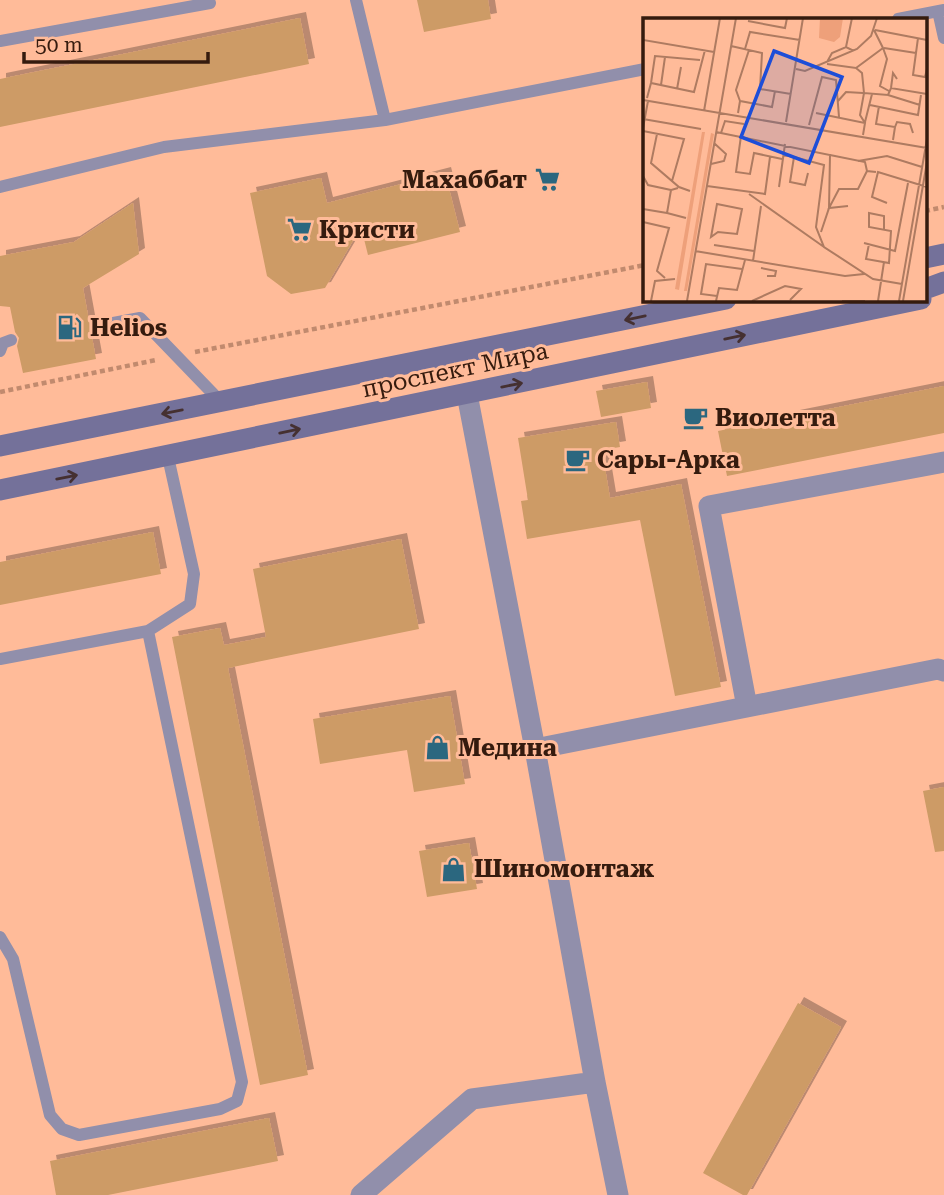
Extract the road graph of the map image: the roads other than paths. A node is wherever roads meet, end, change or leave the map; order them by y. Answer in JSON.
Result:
{"nodes":[{"id":1,"x":224,"y":0,"type":"edge"},
{"id":2,"x":356,"y":0,"type":"edge"},
{"id":3,"x":210,"y":1,"type":"edge"},
{"id":4,"x":941,"y":11,"type":"edge"},
{"id":5,"x":903,"y":18,"type":"edge"},
{"id":6,"x":944,"y":38,"type":"edge"},
{"id":7,"x":0,"y":41,"type":"edge"},
{"id":8,"x":643,"y":69,"type":"edge"},
{"id":9,"x":385,"y":120,"type":"junction"},
{"id":10,"x":0,"y":187,"type":"edge"},
{"id":11,"x":944,"y":254,"type":"edge"},
{"id":12,"x":926,"y":258,"type":"edge"},
{"id":13,"x":944,"y":282,"type":"edge"},
{"id":14,"x":926,"y":289,"type":"edge"},
{"id":15,"x":944,"y":295,"type":"edge"},
{"id":16,"x":926,"y":298,"type":"edge"},
{"id":17,"x":716,"y":301,"type":"edge"},
{"id":18,"x":888,"y":301,"type":"edge"},
{"id":19,"x":912,"y":301,"type":"edge"},
{"id":20,"x":862,"y":310,"type":"junction"},
{"id":21,"x":108,"y":324,"type":"dead end"},
{"id":22,"x":11,"y":341,"type":"dead end"},
{"id":23,"x":0,"y":351,"type":"edge"},
{"id":24,"x":467,"y":394,"type":"junction"},
{"id":25,"x":221,"y":402,"type":"junction"},
{"id":26,"x":0,"y":446,"type":"edge"},
{"id":27,"x":168,"y":457,"type":"junction"},
{"id":28,"x":944,"y":462,"type":"edge"},
{"id":29,"x":0,"y":491,"type":"edge"},
{"id":30,"x":148,"y":631,"type":"junction"},
{"id":31,"x":0,"y":659,"type":"edge"},
{"id":32,"x":944,"y":671,"type":"edge"},
{"id":33,"x":747,"y":707,"type":"junction"},
{"id":34,"x":535,"y":749,"type":"junction"},
{"id":35,"x":0,"y":937,"type":"edge"},
{"id":36,"x":595,"y":1082,"type":"junction"},
{"id":37,"x":361,"y":1195,"type":"edge"},
{"id":38,"x":618,"y":1195,"type":"edge"}],
"edges":[{"from":1,"to":3,"type":"lane"},
{"from":2,"to":9,"type":"lane"},
{"from":3,"to":7,"type":"lane"},
{"from":4,"to":5,"type":"lane"},
{"from":4,"to":6,"type":"lane"},
{"from":8,"to":9,"type":"lane"},
{"from":9,"to":10,"type":"lane"},
{"from":11,"to":12,"type":"main road"},
{"from":13,"to":14,"type":"main road"},
{"from":15,"to":16,"type":"main road","name":"проспект Мира"},
{"from":17,"to":25,"type":"main road","name":"проспект Мира","one_way":true},
{"from":18,"to":20,"type":"main road"},
{"from":19,"to":20,"type":"main road","name":"проспект Мира"},
{"from":24,"to":20,"type":"main road","name":"проспект Мира","one_way":true},
{"from":21,"to":25,"type":"lane"},
{"from":22,"to":23,"type":"lane"},
{"from":27,"to":24,"type":"main road","name":"проспект Мира","one_way":true},
{"from":24,"to":34,"type":"street"},
{"from":25,"to":26,"type":"main road","name":"проспект Мира","one_way":true},
{"from":29,"to":27,"type":"main road","name":"проспект Мира","one_way":true},
{"from":27,"to":30,"type":"lane"},
{"from":28,"to":33,"type":"street"},
{"from":30,"to":31,"type":"lane"},
{"from":30,"to":35,"type":"lane"},
{"from":32,"to":33,"type":"street"},
{"from":33,"to":34,"type":"street"},
{"from":34,"to":36,"type":"street"},
{"from":36,"to":37,"type":"street"},
{"from":36,"to":38,"type":"street"}]}
